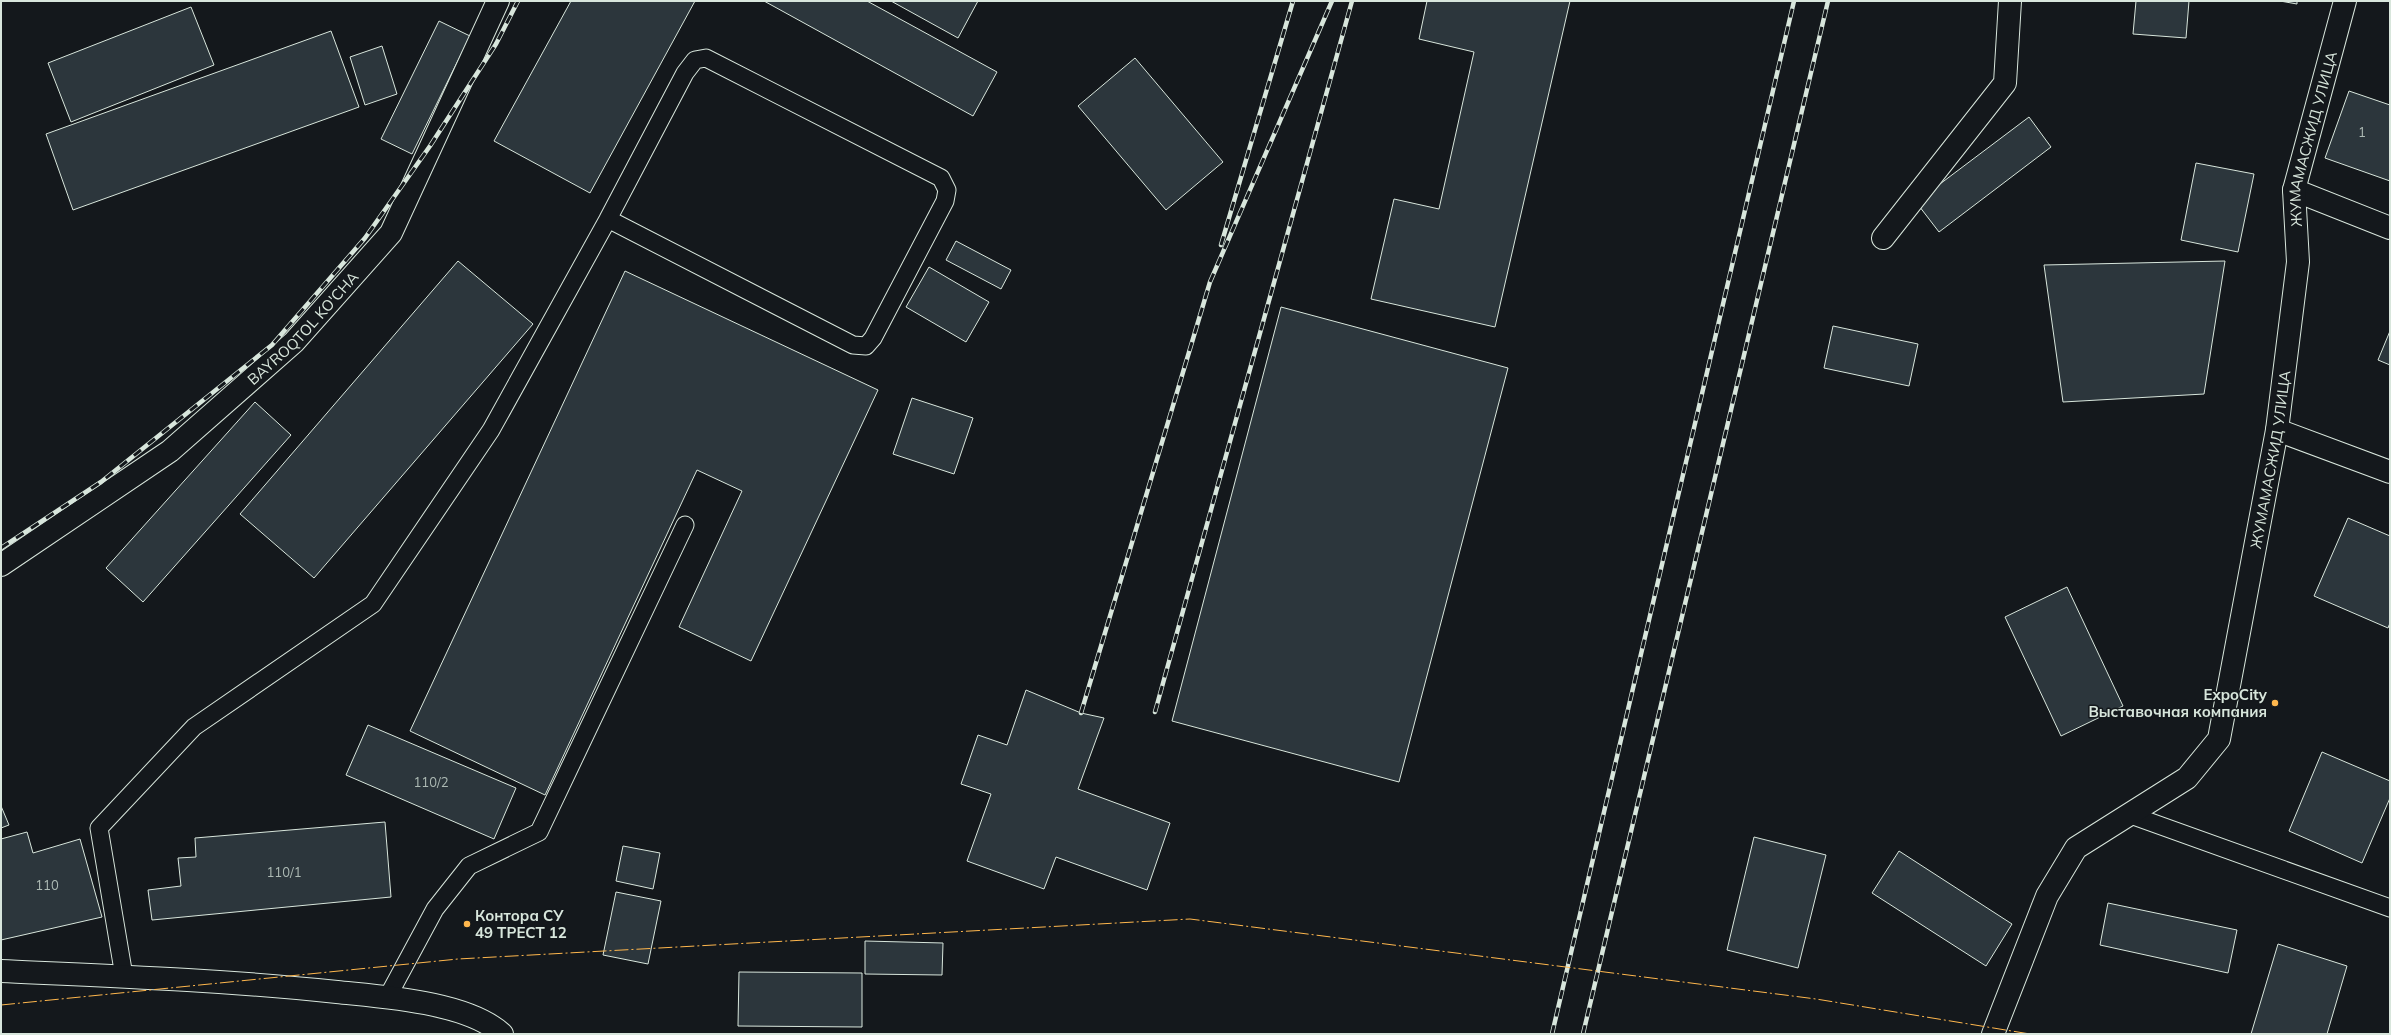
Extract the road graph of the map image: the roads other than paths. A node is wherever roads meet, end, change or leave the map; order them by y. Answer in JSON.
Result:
{"nodes":[{"id":1,"x":498,"y":1,"type":"edge"},
{"id":2,"x":2010,"y":1,"type":"edge"},
{"id":3,"x":2345,"y":1,"type":"edge"},
{"id":4,"x":2294,"y":190,"type":"junction"},
{"id":5,"x":608,"y":219,"type":"junction"},
{"id":6,"x":2390,"y":228,"type":"edge"},
{"id":7,"x":1883,"y":238,"type":"dead end"},
{"id":8,"x":2277,"y":430,"type":"junction"},
{"id":9,"x":2390,"y":472,"type":"edge"},
{"id":10,"x":685,"y":525,"type":"dead end"},
{"id":11,"x":1,"y":565,"type":"edge"},
{"id":12,"x":2128,"y":814,"type":"junction"},
{"id":13,"x":2390,"y":908,"type":"edge"},
{"id":14,"x":1,"y":971,"type":"edge"},
{"id":15,"x":124,"y":976,"type":"junction"},
{"id":16,"x":387,"y":998,"type":"junction"},
{"id":17,"x":502,"y":1034,"type":"edge"},
{"id":18,"x":1993,"y":1034,"type":"edge"}],
"edges":[{"from":1,"to":11,"type":"street","name":"BAYROQTOL KO'CHA"},
{"from":2,"to":7,"type":"street"},
{"from":3,"to":4,"type":"street","name":"ЖУМАМАСЖИД УЛИЦА"},
{"from":4,"to":6,"type":"street"},
{"from":4,"to":8,"type":"street","name":"ЖУМАМАСЖИД УЛИЦА"},
{"from":5,"to":5,"type":"lane"},
{"from":5,"to":15,"type":"lane"},
{"from":8,"to":9,"type":"street"},
{"from":8,"to":12,"type":"street","name":"ЖУМАМАСЖИД УЛИЦА"},
{"from":10,"to":16,"type":"lane"},
{"from":12,"to":13,"type":"lane"},
{"from":12,"to":18,"type":"street","name":"ЖУМАМАСЖИД УЛИЦА"},
{"from":14,"to":15,"type":"street"},
{"from":15,"to":16,"type":"street"},
{"from":16,"to":17,"type":"street"}]}
